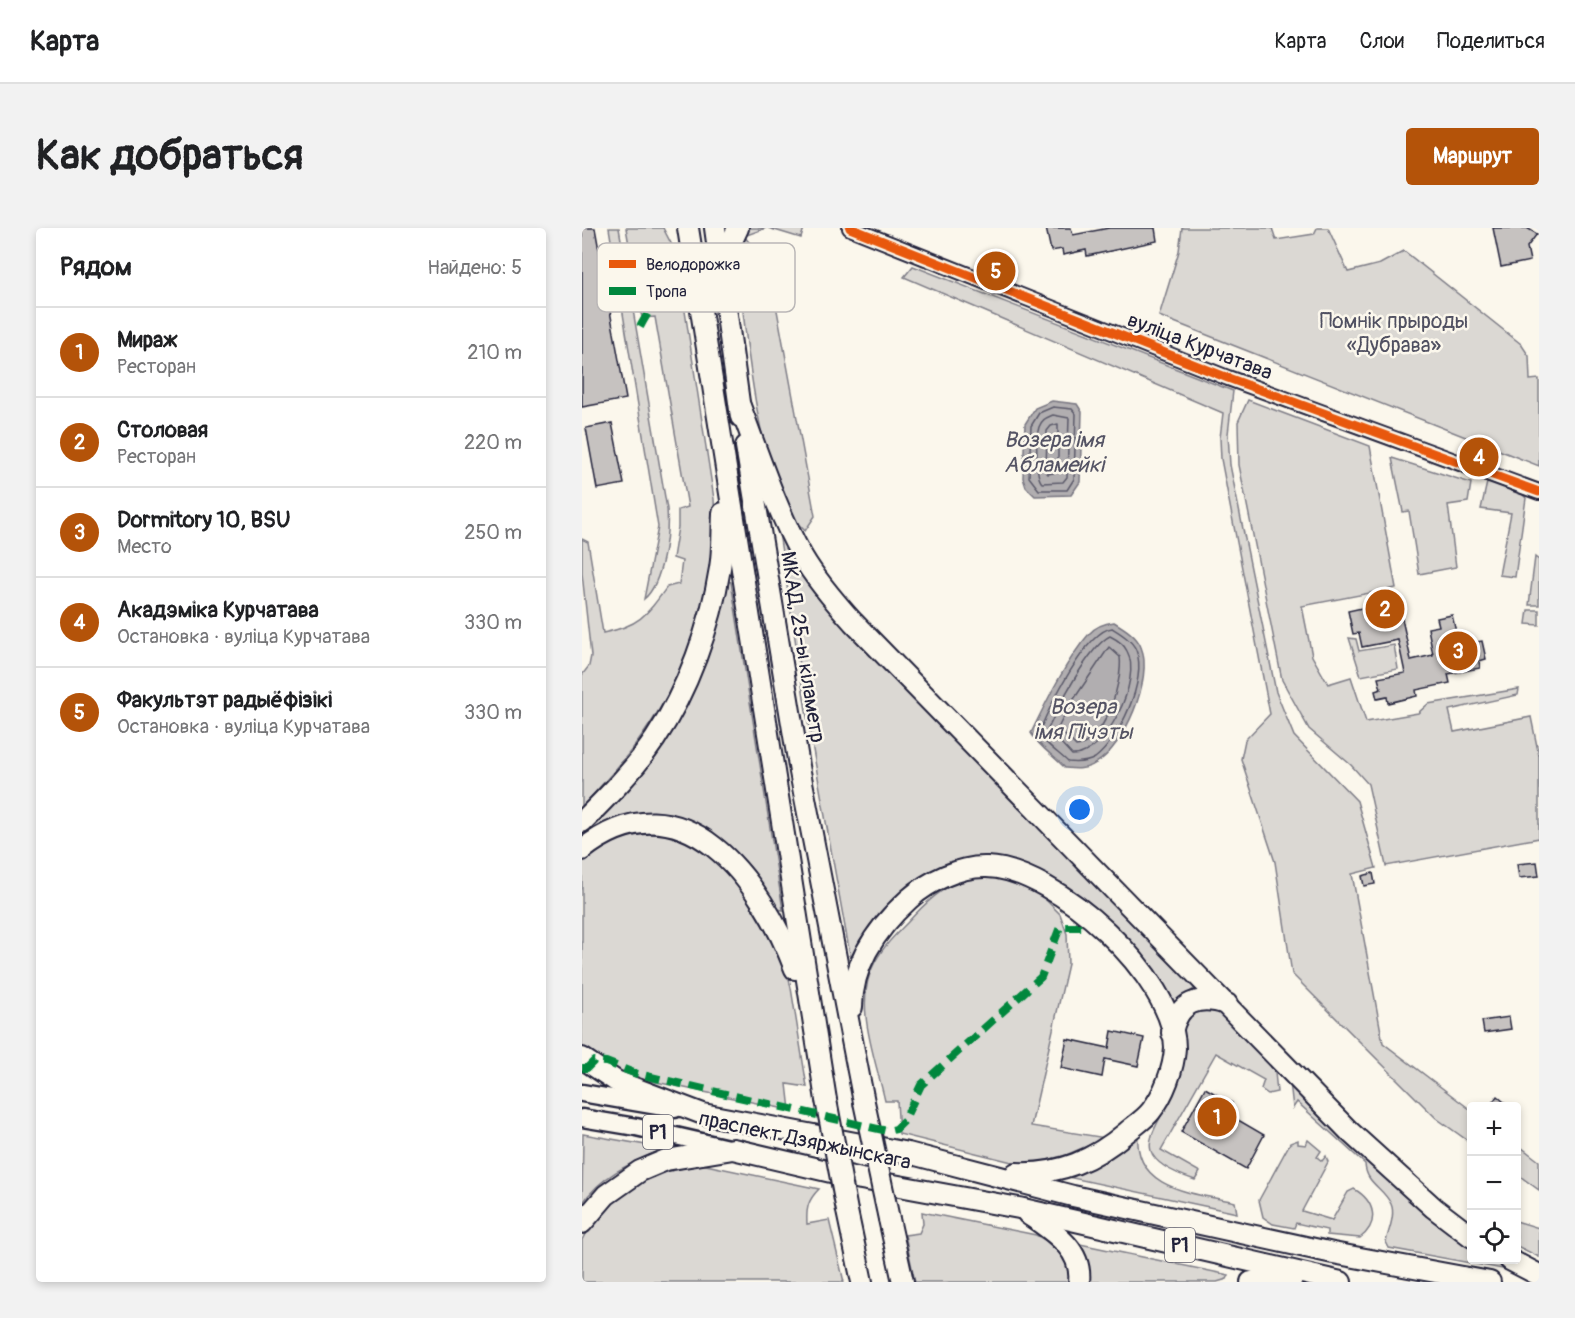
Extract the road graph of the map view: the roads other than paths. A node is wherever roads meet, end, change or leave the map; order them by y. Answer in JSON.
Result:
{"nodes":[{"id":1,"x":688,"y":228,"type":"edge"},
{"id":2,"x":715,"y":228,"type":"edge"},
{"id":3,"x":738,"y":228,"type":"edge"},
{"id":4,"x":850,"y":228,"type":"edge"},
{"id":5,"x":690,"y":243,"type":"edge"},
{"id":6,"x":717,"y":243,"type":"edge"},
{"id":7,"x":731,"y":243,"type":"edge"},
{"id":8,"x":701,"y":312,"type":"edge"},
{"id":9,"x":727,"y":312,"type":"edge"},
{"id":10,"x":740,"y":406,"type":"junction"},
{"id":11,"x":726,"y":475,"type":"junction"},
{"id":12,"x":1539,"y":492,"type":"edge"},
{"id":13,"x":582,"y":822,"type":"edge"},
{"id":14,"x":582,"y":850,"type":"edge"},
{"id":15,"x":1227,"y":1004,"type":"junction"},
{"id":16,"x":809,"y":1007,"type":"junction"},
{"id":17,"x":1172,"y":1033,"type":"junction"},
{"id":18,"x":852,"y":1039,"type":"junction"},
{"id":19,"x":582,"y":1058,"type":"edge"},
{"id":20,"x":582,"y":1094,"type":"edge"},
{"id":21,"x":703,"y":1114,"type":"junction"},
{"id":22,"x":582,"y":1118,"type":"edge"},
{"id":23,"x":733,"y":1149,"type":"junction"},
{"id":24,"x":986,"y":1173,"type":"junction"},
{"id":25,"x":1019,"y":1208,"type":"junction"},
{"id":26,"x":582,"y":1224,"type":"edge"},
{"id":27,"x":1467,"y":1233,"type":"edge"},
{"id":28,"x":1518,"y":1264,"type":"edge"},
{"id":29,"x":1539,"y":1275,"type":"edge"},
{"id":30,"x":860,"y":1276,"type":"edge"},
{"id":31,"x":903,"y":1282,"type":"edge"},
{"id":32,"x":1078,"y":1282,"type":"edge"},
{"id":33,"x":1251,"y":1282,"type":"edge"},
{"id":34,"x":1291,"y":1282,"type":"edge"},
{"id":35,"x":1341,"y":1282,"type":"edge"},
{"id":36,"x":1490,"y":1282,"type":"edge"}],
"edges":[{"from":1,"to":5,"type":"highway"},
{"from":2,"to":6,"type":"highway","name":"МКАД, 25-ы кіламетр"},
{"from":3,"to":7,"type":"highway"},
{"from":4,"to":12,"type":"street","name":"вуліца Курчатава"},
{"from":8,"to":11,"type":"highway"},
{"from":9,"to":10,"type":"highway","name":"МКАД, 25-ы кіламетр"},
{"from":10,"to":15,"type":"highway"},
{"from":10,"to":18,"type":"highway","name":"МКАД, 25-ы кіламетр"},
{"from":11,"to":13,"type":"highway"},
{"from":11,"to":16,"type":"highway"},
{"from":14,"to":16,"type":"highway"},
{"from":15,"to":17,"type":"highway"},
{"from":15,"to":27,"type":"highway"},
{"from":16,"to":30,"type":"highway","bridge":true},
{"from":17,"to":18,"type":"highway"},
{"from":17,"to":24,"type":"highway"},
{"from":18,"to":31,"type":"highway","name":"МКАД, 25-ы кіламетр","bridge":true},
{"from":19,"to":21,"type":"highway"},
{"from":20,"to":21,"type":"main road","name":"праспект Дзяржынскага","number":"Р1"},
{"from":21,"to":24,"type":"highway","name":"праспект Дзяржынскага","number":"Р1"},
{"from":22,"to":23,"type":"main road","name":"праспект Дзяржынскага","number":"Р1"},
{"from":23,"to":25,"type":"highway","name":"праспект Дзяржынскага","number":"Р1"},
{"from":23,"to":26,"type":"highway"},
{"from":24,"to":36,"type":"highway","number":"Р1"},
{"from":25,"to":32,"type":"highway"},
{"from":25,"to":35,"type":"highway","number":"Р1"},
{"from":28,"to":29,"type":"highway"},
{"from":33,"to":34,"type":"highway"}]}
